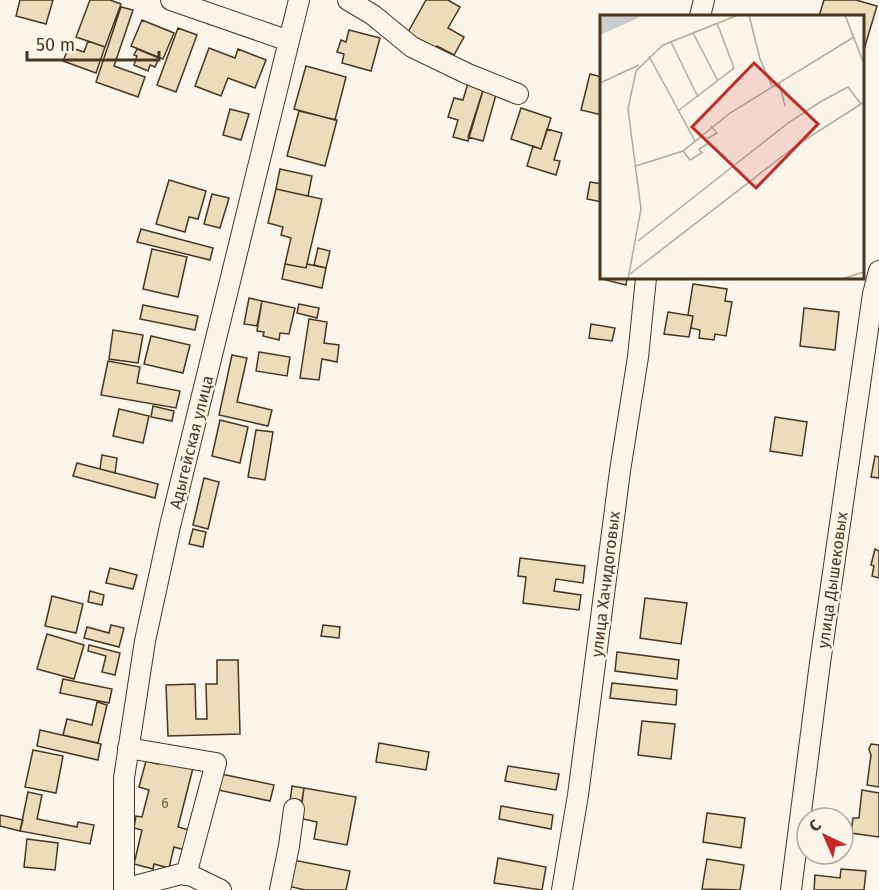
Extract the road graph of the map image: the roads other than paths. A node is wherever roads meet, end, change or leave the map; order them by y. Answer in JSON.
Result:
{"nodes":[{"id":1,"x":171,"y":0,"type":"edge"},
{"id":2,"x":299,"y":0,"type":"edge"},
{"id":3,"x":348,"y":0,"type":"edge"},
{"id":4,"x":704,"y":0,"type":"edge"},
{"id":5,"x":700,"y":15,"type":"edge"},
{"id":6,"x":289,"y":41,"type":"junction"},
{"id":7,"x":518,"y":94,"type":"dead end"},
{"id":8,"x":879,"y":271,"type":"edge"},
{"id":9,"x":646,"y":279,"type":"edge"},
{"id":10,"x":128,"y":748,"type":"junction"},
{"id":11,"x":294,"y":809,"type":"dead end"},
{"id":12,"x":186,"y":875,"type":"junction"},
{"id":13,"x":124,"y":890,"type":"edge"},
{"id":14,"x":221,"y":890,"type":"edge"},
{"id":15,"x":280,"y":890,"type":"edge"},
{"id":16,"x":562,"y":890,"type":"edge"},
{"id":17,"x":790,"y":890,"type":"edge"}],
"edges":[{"from":1,"to":6,"type":"street"},
{"from":2,"to":6,"type":"street","name":"Адыгейская улица"},
{"from":3,"to":7,"type":"street"},
{"from":4,"to":5,"type":"street"},
{"from":6,"to":10,"type":"street","name":"Адыгейская улица"},
{"from":8,"to":17,"type":"street","name":"улица Дышековых"},
{"from":9,"to":16,"type":"street","name":"улица Хачидоговых"},
{"from":10,"to":12,"type":"street"},
{"from":10,"to":13,"type":"street","name":"Адыгейская улица"},
{"from":11,"to":15,"type":"street"},
{"from":12,"to":13,"type":"street"},
{"from":12,"to":14,"type":"street"}]}
